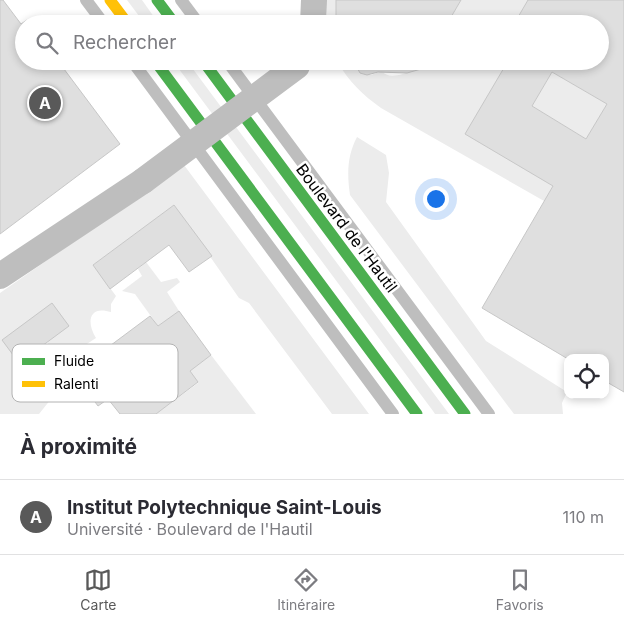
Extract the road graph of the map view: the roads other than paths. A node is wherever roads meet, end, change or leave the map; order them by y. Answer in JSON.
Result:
{"nodes":[{"id":1,"x":86,"y":0,"type":"edge"},
{"id":2,"x":110,"y":0,"type":"edge"},
{"id":3,"x":157,"y":0,"type":"edge"},
{"id":4,"x":181,"y":0,"type":"edge"},
{"id":5,"x":314,"y":0,"type":"edge"},
{"id":6,"x":97,"y":15,"type":"edge"},
{"id":7,"x":121,"y":15,"type":"edge"},
{"id":8,"x":168,"y":15,"type":"edge"},
{"id":9,"x":192,"y":15,"type":"edge"},
{"id":10,"x":313,"y":15,"type":"edge"},
{"id":11,"x":139,"y":70,"type":"edge"},
{"id":12,"x":163,"y":70,"type":"edge"},
{"id":13,"x":210,"y":70,"type":"edge"},
{"id":14,"x":234,"y":70,"type":"edge"},
{"id":15,"x":292,"y":70,"type":"edge"},
{"id":16,"x":0,"y":276,"type":"edge"},
{"id":17,"x":393,"y":414,"type":"edge"},
{"id":18,"x":417,"y":414,"type":"edge"},
{"id":19,"x":465,"y":414,"type":"edge"},
{"id":20,"x":489,"y":414,"type":"edge"}],
"edges":[{"from":1,"to":6,"type":"lane"},
{"from":2,"to":7,"type":"main road"},
{"from":3,"to":8,"type":"main road"},
{"from":4,"to":9,"type":"lane"},
{"from":5,"to":10,"type":"street"},
{"from":11,"to":17,"type":"lane"},
{"from":12,"to":18,"type":"main road"},
{"from":13,"to":19,"type":"main road","name":"Boulevard de l'Hautil"},
{"from":14,"to":20,"type":"lane"},
{"from":15,"to":16,"type":"street","bridge":true}]}
